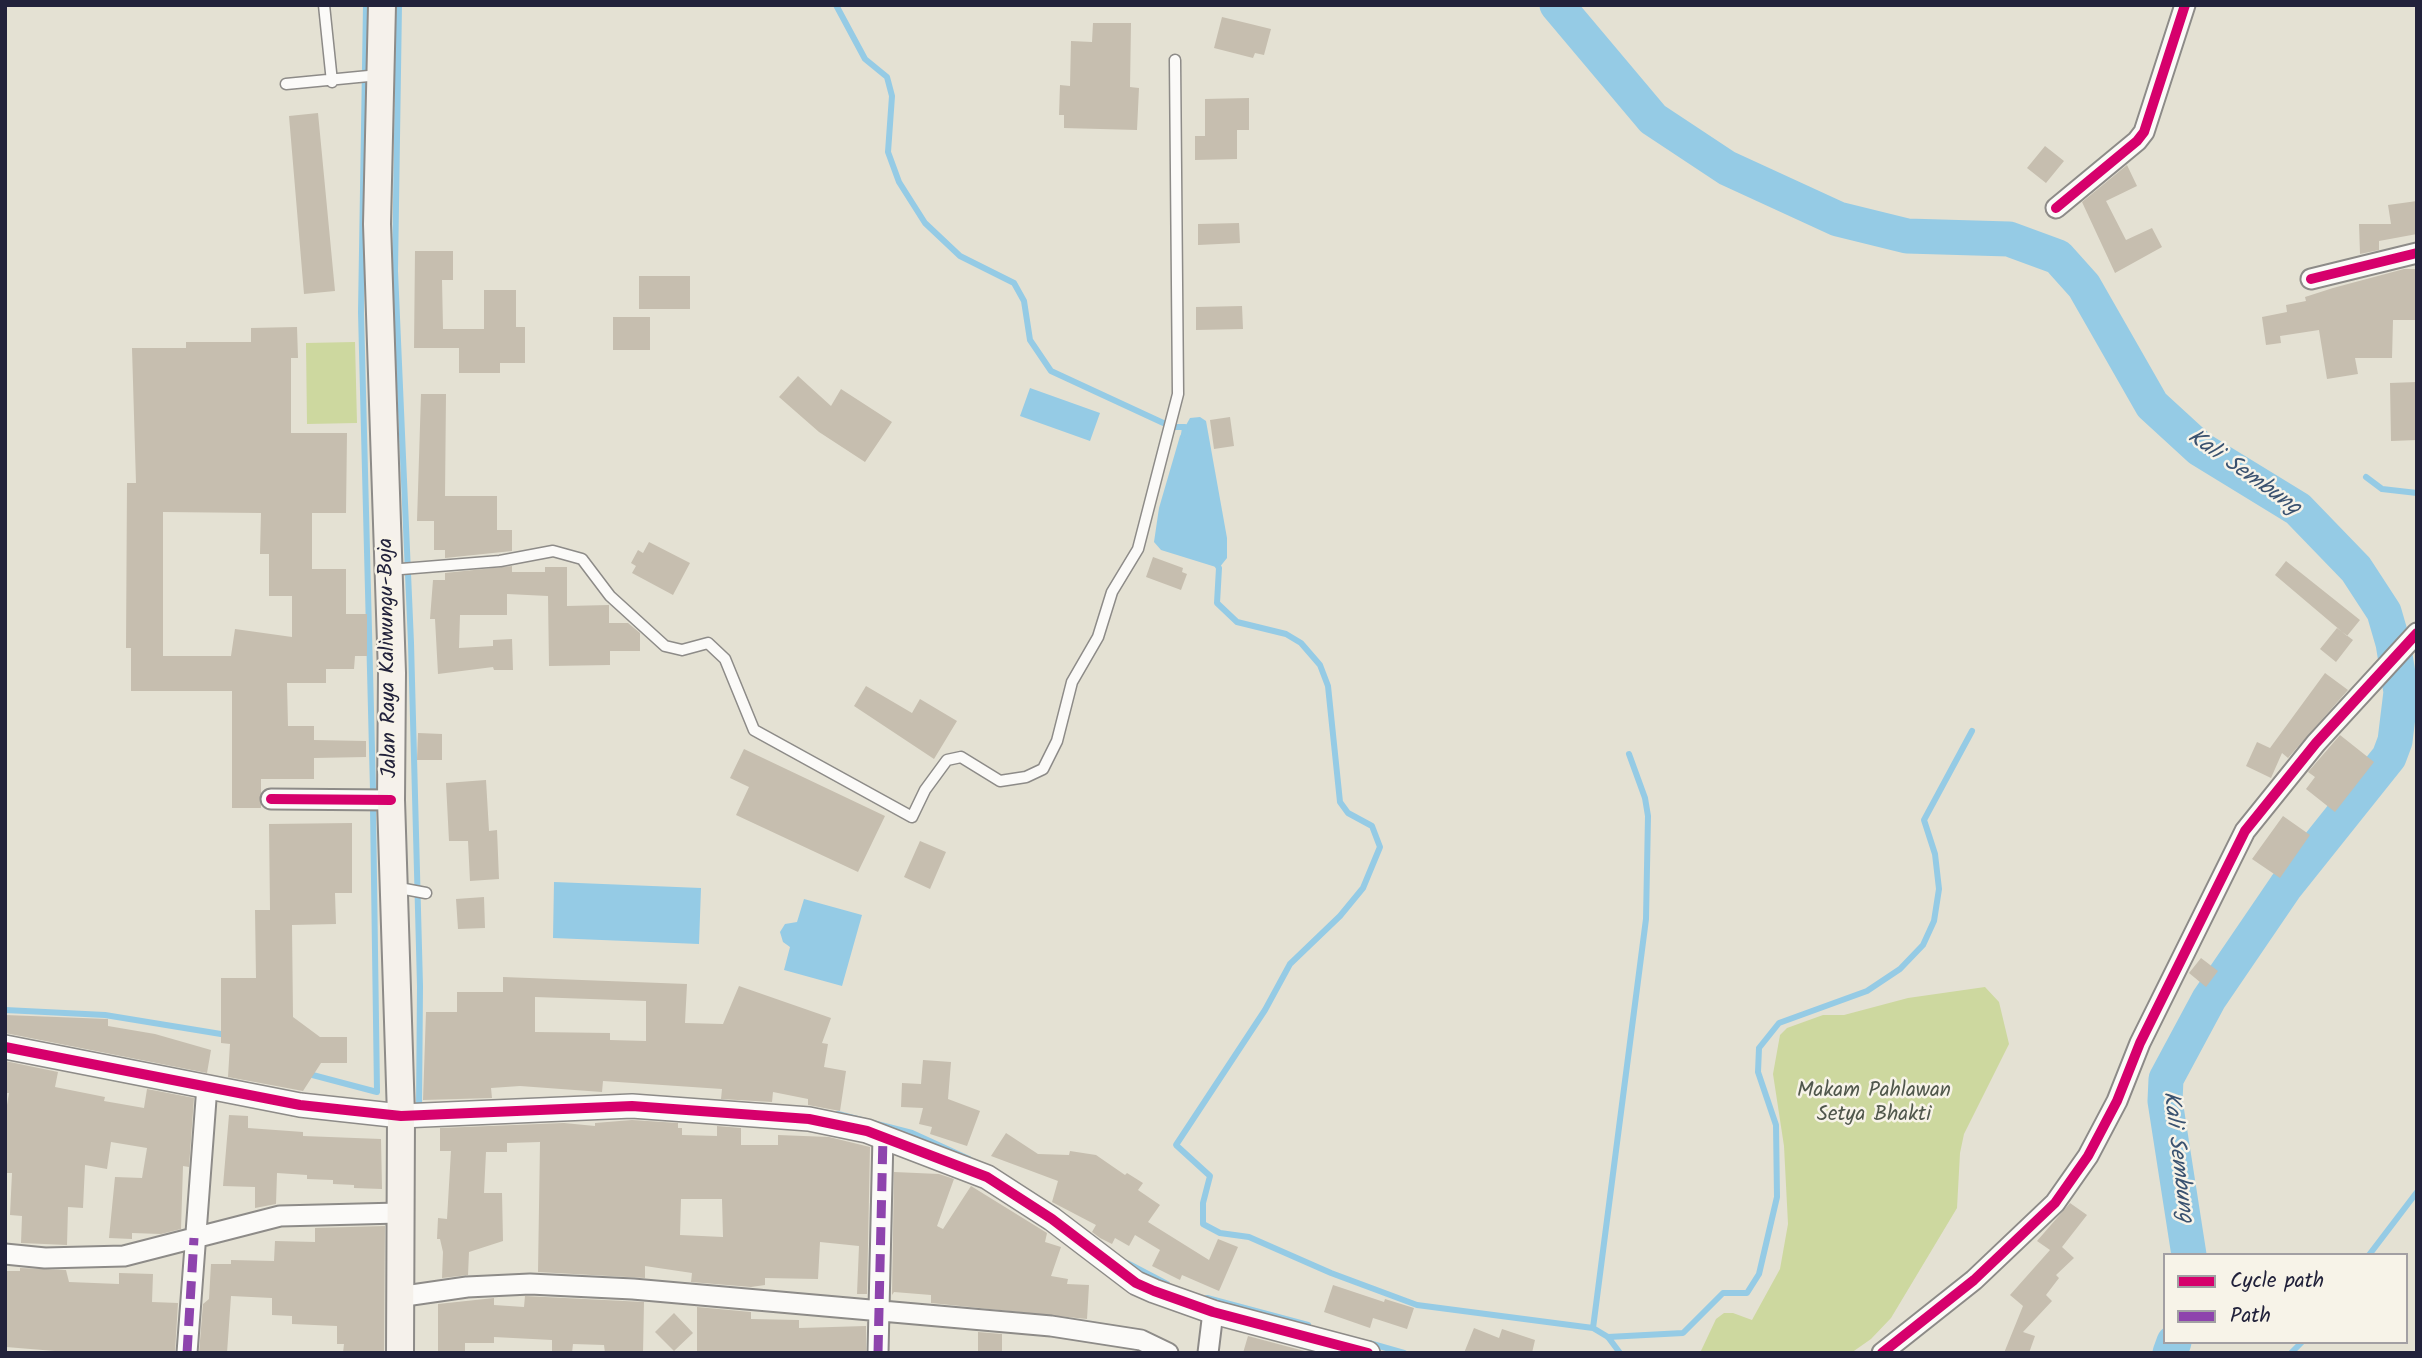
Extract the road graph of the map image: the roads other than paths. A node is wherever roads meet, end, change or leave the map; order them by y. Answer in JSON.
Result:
{"nodes":[{"id":1,"x":324,"y":5,"type":"edge"},
{"id":2,"x":382,"y":5,"type":"edge"},
{"id":3,"x":2185,"y":5,"type":"edge"},
{"id":4,"x":1175,"y":60,"type":"dead end"},
{"id":5,"x":371,"y":77,"type":"junction"},
{"id":6,"x":332,"y":82,"type":"junction"},
{"id":7,"x":286,"y":84,"type":"dead end"},
{"id":8,"x":2056,"y":208,"type":"dead end"},
{"id":9,"x":2417,"y":253,"type":"edge"},
{"id":10,"x":2311,"y":279,"type":"dead end"},
{"id":11,"x":389,"y":570,"type":"junction"},
{"id":12,"x":2417,"y":633,"type":"edge"},
{"id":13,"x":271,"y":799,"type":"dead end"},
{"id":14,"x":391,"y":800,"type":"junction"},
{"id":15,"x":393,"y":887,"type":"junction"},
{"id":16,"x":426,"y":893,"type":"dead end"},
{"id":17,"x":5,"y":1047,"type":"edge"},
{"id":18,"x":208,"y":1086,"type":"junction"},
{"id":19,"x":401,"y":1116,"type":"junction"},
{"id":20,"x":883,"y":1136,"type":"junction"},
{"id":21,"x":399,"y":1213,"type":"junction"},
{"id":22,"x":194,"y":1238,"type":"junction"},
{"id":23,"x":5,"y":1254,"type":"edge"},
{"id":24,"x":398,"y":1297,"type":"junction"},
{"id":25,"x":878,"y":1311,"type":"junction"},
{"id":26,"x":1213,"y":1312,"type":"junction"},
{"id":27,"x":187,"y":1353,"type":"edge"},
{"id":28,"x":400,"y":1353,"type":"edge"},
{"id":29,"x":878,"y":1353,"type":"edge"},
{"id":30,"x":1168,"y":1353,"type":"edge"},
{"id":31,"x":1208,"y":1353,"type":"edge"},
{"id":32,"x":1368,"y":1353,"type":"edge"},
{"id":33,"x":1882,"y":1353,"type":"edge"}],
"edges":[{"from":1,"to":6,"type":"lane"},
{"from":2,"to":5,"type":"main road","name":"Jalan Raya Kaliwungu-Boja"},
{"from":3,"to":8,"type":"street"},
{"from":4,"to":11,"type":"lane"},
{"from":5,"to":6,"type":"lane"},
{"from":5,"to":11,"type":"main road","name":"Jalan Raya Kaliwungu-Boja"},
{"from":6,"to":7,"type":"lane"},
{"from":9,"to":10,"type":"street"},
{"from":11,"to":14,"type":"main road","name":"Jalan Raya Kaliwungu-Boja"},
{"from":12,"to":33,"type":"street"},
{"from":13,"to":14,"type":"street"},
{"from":14,"to":15,"type":"main road","name":"Jalan Raya Kaliwungu-Boja"},
{"from":15,"to":16,"type":"lane"},
{"from":15,"to":19,"type":"main road","name":"Jalan Raya Kaliwungu-Boja"},
{"from":17,"to":18,"type":"street"},
{"from":18,"to":19,"type":"street"},
{"from":18,"to":22,"type":"street"},
{"from":19,"to":20,"type":"street"},
{"from":19,"to":21,"type":"main road","name":"Jalan Raya Kaliwungu-Boja"},
{"from":20,"to":25,"type":"street"},
{"from":20,"to":26,"type":"street"},
{"from":21,"to":22,"type":"street"},
{"from":21,"to":24,"type":"main road","name":"Jalan Raya Kaliwungu-Boja"},
{"from":22,"to":23,"type":"street"},
{"from":22,"to":27,"type":"street"},
{"from":24,"to":25,"type":"street"},
{"from":24,"to":28,"type":"main road","name":"Jalan Raya Kaliwungu-Boja"},
{"from":25,"to":29,"type":"street"},
{"from":25,"to":30,"type":"street"},
{"from":26,"to":31,"type":"street"},
{"from":26,"to":32,"type":"street"}]}
